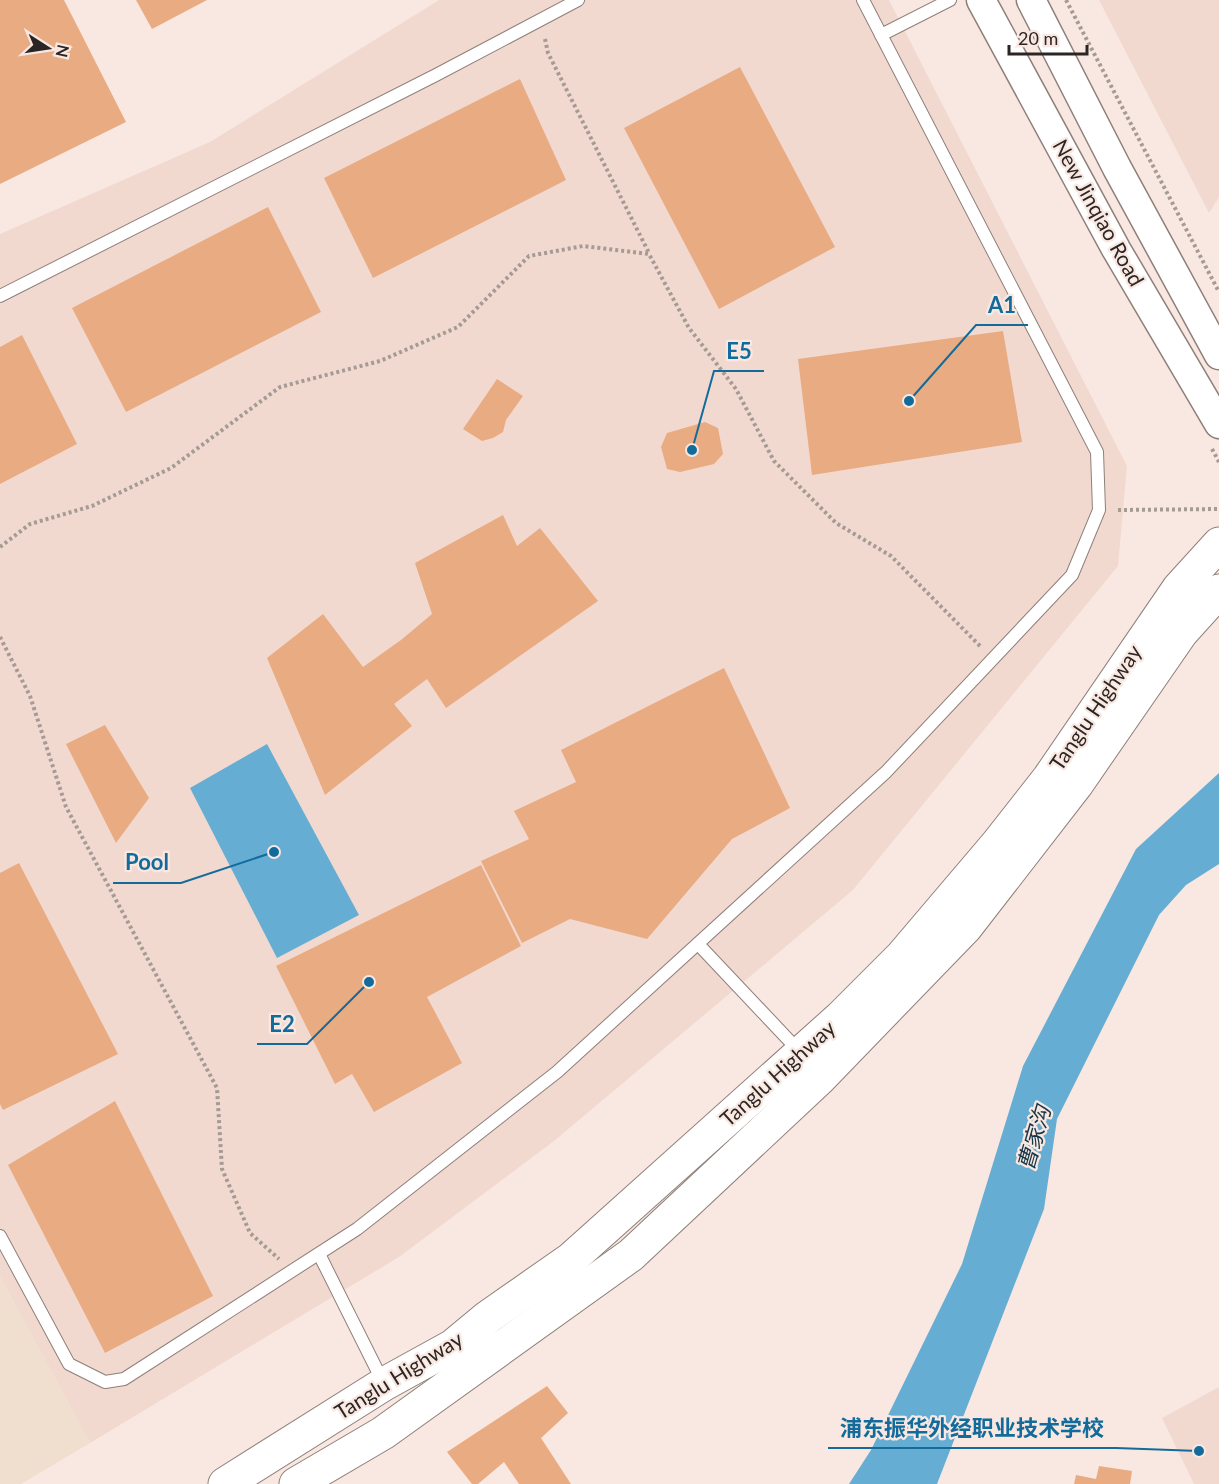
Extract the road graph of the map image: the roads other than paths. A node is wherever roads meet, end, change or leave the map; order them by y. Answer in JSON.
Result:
{"nodes":[{"id":1,"x":578,"y":0,"type":"edge"},
{"id":2,"x":863,"y":0,"type":"edge"},
{"id":3,"x":950,"y":0,"type":"edge"},
{"id":4,"x":981,"y":0,"type":"edge"},
{"id":5,"x":1031,"y":0,"type":"edge"},
{"id":6,"x":881,"y":35,"type":"junction"},
{"id":7,"x":0,"y":296,"type":"edge"},
{"id":8,"x":1219,"y":355,"type":"edge"},
{"id":9,"x":1219,"y":424,"type":"edge"},
{"id":10,"x":1219,"y":544,"type":"edge"},
{"id":11,"x":1219,"y":591,"type":"edge"},
{"id":12,"x":698,"y":944,"type":"junction"},
{"id":13,"x":801,"y":1054,"type":"junction"},
{"id":14,"x":0,"y":1236,"type":"edge"},
{"id":15,"x":319,"y":1254,"type":"junction"},
{"id":16,"x":384,"y":1384,"type":"junction"},
{"id":17,"x":225,"y":1484,"type":"edge"},
{"id":18,"x":296,"y":1484,"type":"edge"}],
"edges":[{"from":1,"to":7,"type":"lane"},
{"from":2,"to":6,"type":"lane"},
{"from":3,"to":6,"type":"lane"},
{"from":4,"to":9,"type":"street","name":"New Jinqiao Road"},
{"from":5,"to":8,"type":"street","name":"New Jinqiao Road"},
{"from":6,"to":12,"type":"lane"},
{"from":10,"to":13,"type":"main road","name":"Tanglu Highway"},
{"from":11,"to":18,"type":"main road","name":"Tanglu Highway"},
{"from":12,"to":13,"type":"lane"},
{"from":12,"to":15,"type":"lane"},
{"from":13,"to":16,"type":"main road","name":"Tanglu Highway"},
{"from":14,"to":15,"type":"lane"},
{"from":15,"to":16,"type":"lane"},
{"from":16,"to":17,"type":"main road","name":"Tanglu Highway"}]}
